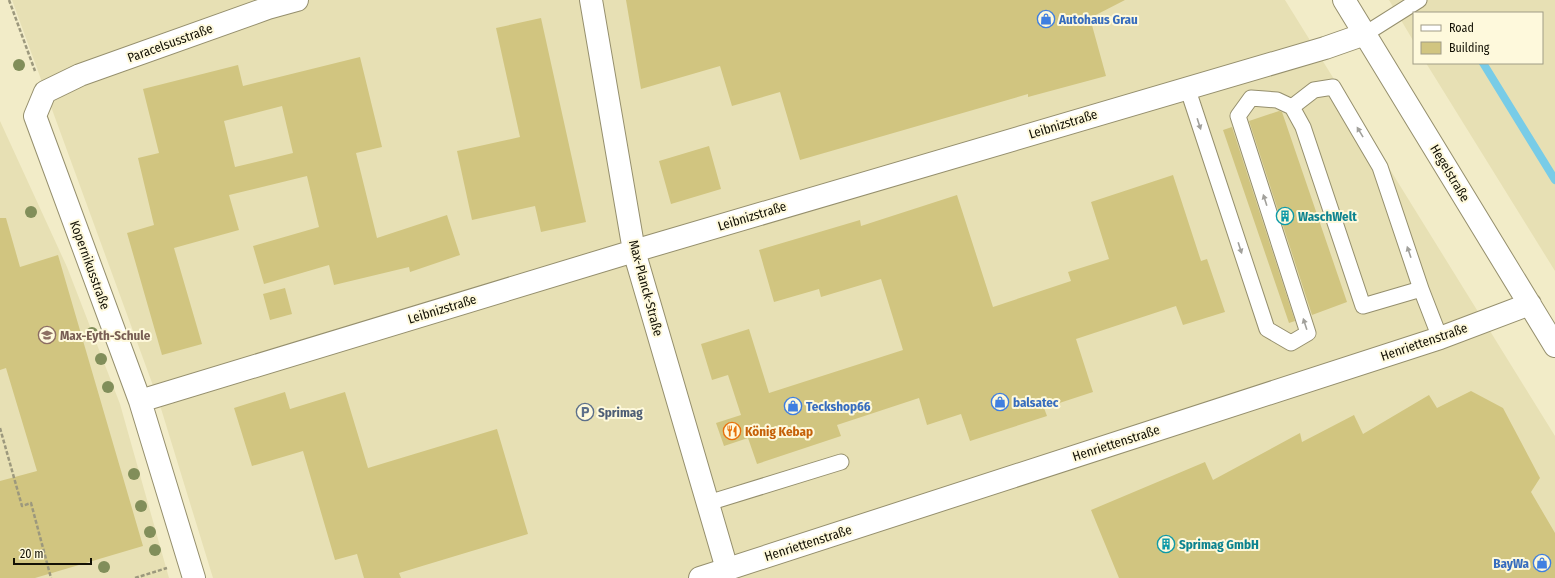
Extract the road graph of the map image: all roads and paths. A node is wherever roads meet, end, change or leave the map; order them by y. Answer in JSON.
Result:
{"nodes":[{"id":1,"x":9,"y":0,"type":"edge"},
{"id":2,"x":297,"y":0,"type":"edge"},
{"id":3,"x":591,"y":0,"type":"edge"},
{"id":4,"x":1344,"y":0,"type":"edge"},
{"id":5,"x":1419,"y":0,"type":"edge"},
{"id":6,"x":1365,"y":34,"type":"junction"},
{"id":7,"x":1187,"y":87,"type":"junction"},
{"id":8,"x":45,"y":92,"type":"junction"},
{"id":9,"x":1292,"y":107,"type":"junction"},
{"id":10,"x":634,"y":251,"type":"junction"},
{"id":11,"x":1421,"y":289,"type":"junction"},
{"id":12,"x":1530,"y":304,"type":"junction"},
{"id":13,"x":1440,"y":338,"type":"junction"},
{"id":14,"x":1555,"y":346,"type":"edge"},
{"id":15,"x":140,"y":400,"type":"junction"},
{"id":16,"x":0,"y":428,"type":"edge"},
{"id":17,"x":841,"y":462,"type":"dead end"},
{"id":18,"x":708,"y":503,"type":"junction"},
{"id":19,"x":727,"y":569,"type":"junction"},
{"id":20,"x":192,"y":570,"type":"edge"},
{"id":21,"x":51,"y":578,"type":"edge"},
{"id":22,"x":135,"y":578,"type":"edge"},
{"id":23,"x":700,"y":578,"type":"edge"}],
"edges":[{"from":1,"to":8,"type":"path"},
{"from":2,"to":8,"type":"street","name":"Paracelsusstraße"},
{"from":3,"to":10,"type":"street","name":"Max-Planck-Straße"},
{"from":4,"to":6,"type":"street","name":"Hegelstraße"},
{"from":5,"to":6,"type":"lane"},
{"from":6,"to":7,"type":"street","name":"Leibnizstraße"},
{"from":6,"to":12,"type":"street","name":"Hegelstraße"},
{"from":7,"to":9,"type":"lane","one_way":true},
{"from":7,"to":10,"type":"street","name":"Leibnizstraße"},
{"from":8,"to":15,"type":"street","name":"Kopernikusstraße"},
{"from":11,"to":9,"type":"lane","one_way":true},
{"from":9,"to":11,"type":"lane"},
{"from":10,"to":15,"type":"street","name":"Leibnizstraße"},
{"from":10,"to":18,"type":"street","name":"Max-Planck-Straße"},
{"from":11,"to":13,"type":"lane"},
{"from":12,"to":13,"type":"street","name":"Henriettenstraße"},
{"from":12,"to":14,"type":"street","name":"Hegelstraße"},
{"from":13,"to":19,"type":"street","name":"Henriettenstraße"},
{"from":15,"to":20,"type":"street","name":"Kopernikusstraße"},
{"from":16,"to":21,"type":"path"},
{"from":17,"to":18,"type":"lane"},
{"from":18,"to":19,"type":"street","name":"Max-Planck-Straße"},
{"from":19,"to":23,"type":"street","name":"Henriettenstraße"},
{"from":20,"to":22,"type":"path"}]}
